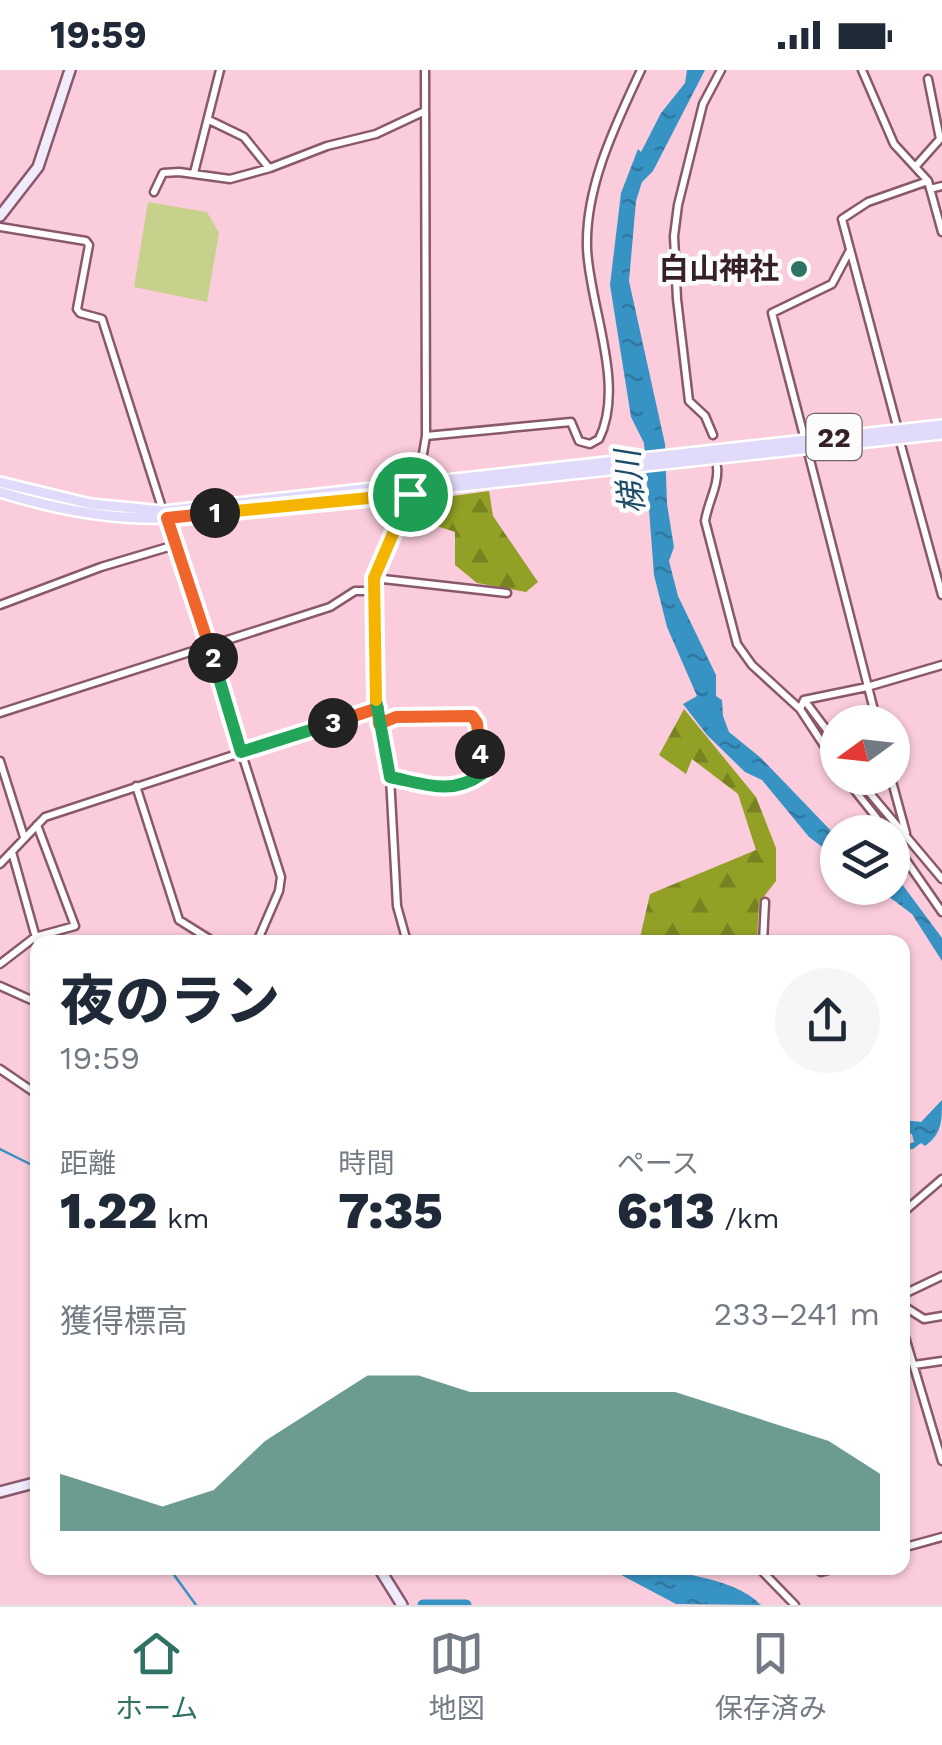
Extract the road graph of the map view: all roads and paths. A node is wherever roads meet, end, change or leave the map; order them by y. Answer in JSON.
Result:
{"nodes":[{"id":1,"x":70,"y":70,"type":"edge"},
{"id":2,"x":220,"y":70,"type":"edge"},
{"id":3,"x":426,"y":70,"type":"edge"},
{"id":4,"x":641,"y":70,"type":"edge"},
{"id":5,"x":720,"y":70,"type":"edge"},
{"id":6,"x":862,"y":70,"type":"edge"},
{"id":7,"x":928,"y":79,"type":"dead end"},
{"id":8,"x":425,"y":111,"type":"junction"},
{"id":9,"x":209,"y":120,"type":"junction"},
{"id":10,"x":916,"y":166,"type":"junction"},
{"id":11,"x":270,"y":168,"type":"junction"},
{"id":12,"x":194,"y":174,"type":"junction"},
{"id":13,"x":929,"y":185,"type":"junction"},
{"id":14,"x":942,"y":186,"type":"edge"},
{"id":15,"x":154,"y":192,"type":"dead end"},
{"id":16,"x":0,"y":216,"type":"edge"},
{"id":17,"x":0,"y":227,"type":"edge"},
{"id":18,"x":942,"y":232,"type":"edge"},
{"id":19,"x":850,"y":251,"type":"junction"},
{"id":20,"x":942,"y":425,"type":"edge"},
{"id":21,"x":898,"y":434,"type":"junction"},
{"id":22,"x":942,"y":434,"type":"edge"},
{"id":23,"x":712,"y":435,"type":"dead end"},
{"id":24,"x":426,"y":436,"type":"junction"},
{"id":25,"x":806,"y":444,"type":"junction"},
{"id":26,"x":607,"y":466,"type":"junction"},
{"id":27,"x":717,"y":466,"type":"dead end"},
{"id":28,"x":0,"y":482,"type":"edge"},
{"id":29,"x":418,"y":484,"type":"junction"},
{"id":30,"x":0,"y":492,"type":"edge"},
{"id":31,"x":410,"y":494,"type":"junction"},
{"id":32,"x":165,"y":514,"type":"junction"},
{"id":33,"x":175,"y":545,"type":"junction"},
{"id":34,"x":374,"y":578,"type":"junction"},
{"id":35,"x":374,"y":591,"type":"junction"},
{"id":36,"x":506,"y":592,"type":"dead end"},
{"id":37,"x":942,"y":596,"type":"edge"},
{"id":38,"x":0,"y":605,"type":"edge"},
{"id":39,"x":209,"y":646,"type":"junction"},
{"id":40,"x":942,"y":665,"type":"edge"},
{"id":41,"x":867,"y":687,"type":"junction"},
{"id":42,"x":804,"y":700,"type":"junction"},
{"id":43,"x":872,"y":705,"type":"edge"},
{"id":44,"x":378,"y":708,"type":"junction"},
{"id":45,"x":800,"y":709,"type":"junction"},
{"id":46,"x":0,"y":713,"type":"edge"},
{"id":47,"x":820,"y":721,"type":"edge"},
{"id":48,"x":379,"y":724,"type":"junction"},
{"id":49,"x":820,"y":740,"type":"edge"},
{"id":50,"x":241,"y":752,"type":"junction"},
{"id":51,"x":0,"y":761,"type":"edge"},
{"id":52,"x":390,"y":777,"type":"junction"},
{"id":53,"x":136,"y":786,"type":"junction"},
{"id":54,"x":859,"y":795,"type":"edge"},
{"id":55,"x":869,"y":795,"type":"edge"},
{"id":56,"x":874,"y":815,"type":"edge"},
{"id":57,"x":887,"y":815,"type":"edge"},
{"id":58,"x":37,"y":825,"type":"junction"},
{"id":59,"x":24,"y":837,"type":"junction"},
{"id":60,"x":910,"y":838,"type":"edge"},
{"id":61,"x":12,"y":852,"type":"junction"},
{"id":62,"x":0,"y":864,"type":"edge"},
{"id":63,"x":910,"y":866,"type":"edge"},
{"id":64,"x":942,"y":879,"type":"edge"},
{"id":65,"x":765,"y":902,"type":"dead end"},
{"id":66,"x":942,"y":912,"type":"edge"},
{"id":67,"x":34,"y":935,"type":"edge"},
{"id":68,"x":52,"y":935,"type":"edge"},
{"id":69,"x":203,"y":935,"type":"edge"},
{"id":70,"x":260,"y":935,"type":"edge"},
{"id":71,"x":406,"y":935,"type":"edge"},
{"id":72,"x":763,"y":935,"type":"edge"},
{"id":73,"x":30,"y":945,"type":"edge"},
{"id":74,"x":0,"y":964,"type":"edge"},
{"id":75,"x":0,"y":986,"type":"edge"},
{"id":76,"x":30,"y":999,"type":"edge"},
{"id":77,"x":0,"y":1071,"type":"edge"},
{"id":78,"x":30,"y":1091,"type":"edge"},
{"id":79,"x":942,"y":1180,"type":"edge"},
{"id":80,"x":910,"y":1207,"type":"edge"},
{"id":81,"x":942,"y":1276,"type":"edge"},
{"id":82,"x":910,"y":1292,"type":"edge"},
{"id":83,"x":910,"y":1310,"type":"edge"},
{"id":84,"x":940,"y":1317,"type":"edge"},
{"id":85,"x":942,"y":1326,"type":"edge"},
{"id":86,"x":910,"y":1352,"type":"edge"},
{"id":87,"x":942,"y":1361,"type":"edge"},
{"id":88,"x":914,"y":1365,"type":"junction"},
{"id":89,"x":942,"y":1461,"type":"edge"},
{"id":90,"x":30,"y":1484,"type":"edge"},
{"id":91,"x":0,"y":1492,"type":"edge"},
{"id":92,"x":942,"y":1537,"type":"edge"},
{"id":93,"x":910,"y":1546,"type":"edge"},
{"id":94,"x":384,"y":1575,"type":"edge"},
{"id":95,"x":766,"y":1575,"type":"edge"},
{"id":96,"x":402,"y":1605,"type":"edge"},
{"id":97,"x":795,"y":1605,"type":"edge"}],
"edges":[{"from":1,"to":16,"type":"main road"},
{"from":2,"to":9,"type":"street"},
{"from":3,"to":8,"type":"street"},
{"from":4,"to":24,"type":"street"},
{"from":5,"to":23,"type":"street"},
{"from":6,"to":10,"type":"street"},
{"from":7,"to":10,"type":"street"},
{"from":8,"to":11,"type":"street"},
{"from":8,"to":24,"type":"street"},
{"from":9,"to":11,"type":"street"},
{"from":9,"to":12,"type":"street"},
{"from":10,"to":13,"type":"street"},
{"from":11,"to":12,"type":"street"},
{"from":12,"to":15,"type":"street"},
{"from":13,"to":14,"type":"street"},
{"from":13,"to":18,"type":"street"},
{"from":13,"to":19,"type":"street"},
{"from":17,"to":32,"type":"street"},
{"from":19,"to":21,"type":"street"},
{"from":19,"to":25,"type":"street"},
{"from":20,"to":21,"type":"main road","number":"22"},
{"from":21,"to":22,"type":"main road","number":"22"},
{"from":21,"to":25,"type":"main road","number":"22"},
{"from":21,"to":37,"type":"street"},
{"from":24,"to":29,"type":"street"},
{"from":25,"to":26,"type":"main road","number":"22"},
{"from":25,"to":41,"type":"street"},
{"from":26,"to":29,"type":"main road","number":"22"},
{"from":26,"to":31,"type":"main road","number":"22"},
{"from":27,"to":45,"type":"street"},
{"from":28,"to":32,"type":"main road","number":"22"},
{"from":29,"to":32,"type":"main road","number":"22"},
{"from":30,"to":32,"type":"main road","number":"22"},
{"from":31,"to":32,"type":"main road","number":"22"},
{"from":31,"to":34,"type":"street"},
{"from":32,"to":33,"type":"street"},
{"from":33,"to":38,"type":"street"},
{"from":33,"to":39,"type":"street"},
{"from":34,"to":35,"type":"street"},
{"from":34,"to":36,"type":"street"},
{"from":35,"to":39,"type":"street"},
{"from":35,"to":44,"type":"street"},
{"from":39,"to":46,"type":"street"},
{"from":39,"to":50,"type":"street"},
{"from":40,"to":41,"type":"street"},
{"from":41,"to":42,"type":"street"},
{"from":41,"to":43,"type":"street"},
{"from":42,"to":45,"type":"street"},
{"from":42,"to":47,"type":"street"},
{"from":44,"to":48,"type":"street"},
{"from":44,"to":50,"type":"street"},
{"from":45,"to":49,"type":"street"},
{"from":48,"to":52,"type":"street"},
{"from":48,"to":52,"type":"street"},
{"from":50,"to":53,"type":"street"},
{"from":50,"to":70,"type":"street"},
{"from":51,"to":59,"type":"street"},
{"from":52,"to":71,"type":"street"},
{"from":53,"to":58,"type":"street"},
{"from":53,"to":69,"type":"street"},
{"from":54,"to":56,"type":"street"},
{"from":55,"to":57,"type":"street"},
{"from":58,"to":59,"type":"street"},
{"from":58,"to":68,"type":"street"},
{"from":59,"to":61,"type":"street"},
{"from":60,"to":64,"type":"street"},
{"from":61,"to":62,"type":"street"},
{"from":61,"to":67,"type":"street"},
{"from":63,"to":66,"type":"street"},
{"from":65,"to":72,"type":"street"},
{"from":73,"to":74,"type":"street"},
{"from":75,"to":76,"type":"street"},
{"from":77,"to":78,"type":"street"},
{"from":79,"to":80,"type":"street"},
{"from":81,"to":82,"type":"street"},
{"from":83,"to":84,"type":"street"},
{"from":84,"to":85,"type":"street"},
{"from":86,"to":88,"type":"street"},
{"from":87,"to":88,"type":"street"},
{"from":88,"to":89,"type":"street"},
{"from":90,"to":91,"type":"main road"},
{"from":92,"to":93,"type":"street"},
{"from":94,"to":96,"type":"main road"},
{"from":95,"to":97,"type":"street"}]}
